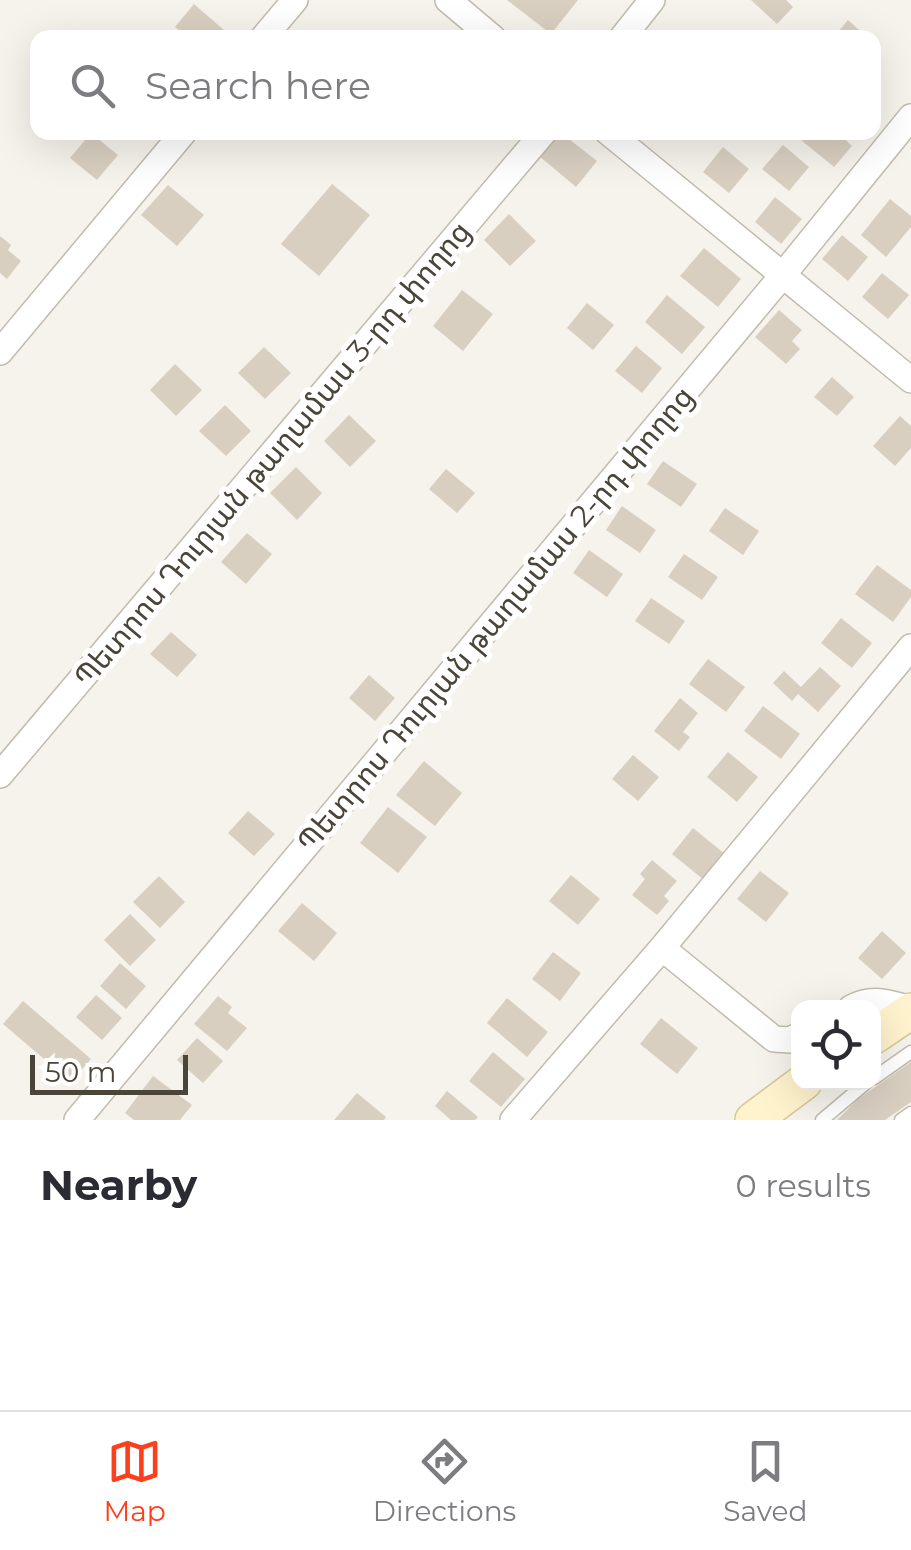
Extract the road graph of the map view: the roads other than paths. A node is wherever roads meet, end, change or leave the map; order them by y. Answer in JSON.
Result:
{"nodes":[{"id":1,"x":295,"y":0,"type":"edge"},
{"id":2,"x":448,"y":0,"type":"edge"},
{"id":3,"x":652,"y":0,"type":"edge"},
{"id":4,"x":271,"y":30,"type":"edge"},
{"id":5,"x":484,"y":30,"type":"edge"},
{"id":6,"x":628,"y":30,"type":"edge"},
{"id":7,"x":911,"y":116,"type":"edge"},
{"id":8,"x":177,"y":140,"type":"edge"},
{"id":9,"x":537,"y":140,"type":"edge"},
{"id":10,"x":618,"y":140,"type":"edge"},
{"id":11,"x":782,"y":276,"type":"junction"},
{"id":12,"x":0,"y":352,"type":"edge"},
{"id":13,"x":911,"y":380,"type":"edge"},
{"id":14,"x":911,"y":647,"type":"edge"},
{"id":15,"x":0,"y":775,"type":"edge"},
{"id":16,"x":662,"y":948,"type":"junction"},
{"id":17,"x":881,"y":1001,"type":"edge"},
{"id":18,"x":911,"y":1010,"type":"edge"},
{"id":19,"x":881,"y":1031,"type":"edge"},
{"id":20,"x":791,"y":1040,"type":"edge"},
{"id":21,"x":911,"y":1052,"type":"edge"},
{"id":22,"x":881,"y":1073,"type":"edge"},
{"id":23,"x":792,"y":1090,"type":"edge"},
{"id":24,"x":858,"y":1090,"type":"edge"},
{"id":25,"x":911,"y":1113,"type":"edge"},
{"id":26,"x":76,"y":1120,"type":"edge"},
{"id":27,"x":513,"y":1120,"type":"edge"},
{"id":28,"x":754,"y":1120,"type":"edge"},
{"id":29,"x":822,"y":1120,"type":"edge"},
{"id":30,"x":901,"y":1120,"type":"edge"}],
"edges":[{"from":1,"to":4,"type":"street"},
{"from":2,"to":5,"type":"street"},
{"from":3,"to":6,"type":"street"},
{"from":7,"to":11,"type":"street","name":"Պետրոս Դուրյան թաղամաս 2-րդ փողոց"},
{"from":8,"to":12,"type":"street"},
{"from":9,"to":15,"type":"street","name":"Պետրոս Դուրյան թաղամաս 3-րդ փողոց"},
{"from":10,"to":11,"type":"street"},
{"from":11,"to":13,"type":"street"},
{"from":11,"to":26,"type":"street","name":"Պետրոս Դուրյան թաղամաս 2-րդ փողոց"},
{"from":14,"to":16,"type":"street"},
{"from":16,"to":20,"type":"street"},
{"from":16,"to":27,"type":"street"},
{"from":17,"to":18,"type":"street"},
{"from":18,"to":19,"type":"main road"},
{"from":21,"to":22,"type":"lane"},
{"from":23,"to":28,"type":"main road"},
{"from":24,"to":29,"type":"lane"},
{"from":25,"to":30,"type":"lane"}]}
